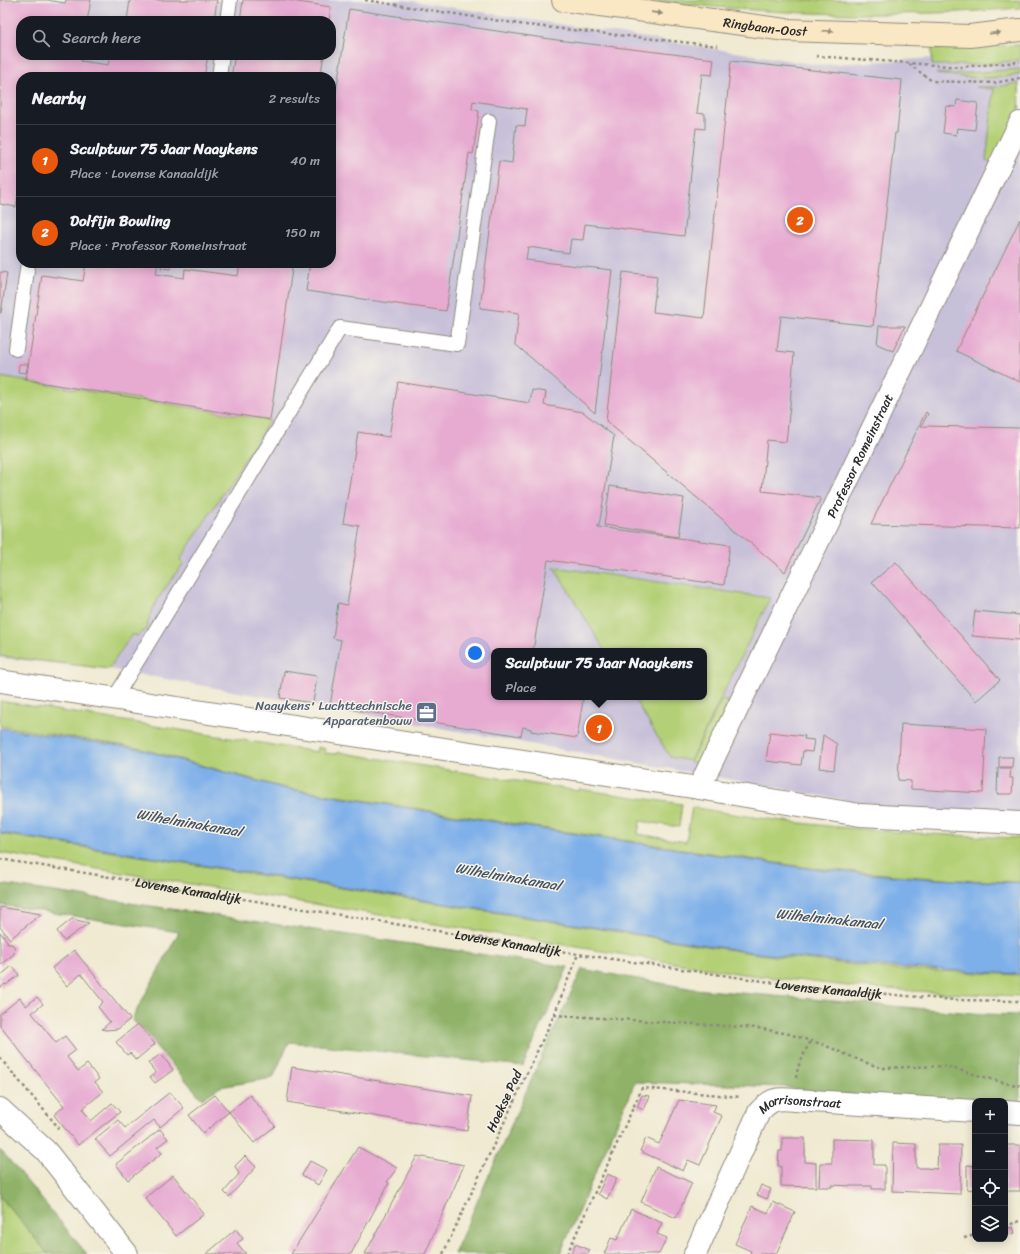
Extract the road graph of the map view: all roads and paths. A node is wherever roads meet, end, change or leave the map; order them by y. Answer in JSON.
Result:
{"nodes":[{"id":1,"x":230,"y":0,"type":"edge"},
{"id":2,"x":563,"y":0,"type":"edge"},
{"id":3,"x":228,"y":16,"type":"edge"},
{"id":4,"x":1020,"y":30,"type":"edge"},
{"id":5,"x":221,"y":60,"type":"edge"},
{"id":6,"x":1020,"y":62,"type":"edge"},
{"id":7,"x":907,"y":63,"type":"dead end"},
{"id":8,"x":961,"y":67,"type":"dead end"},
{"id":9,"x":220,"y":72,"type":"edge"},
{"id":10,"x":1020,"y":78,"type":"edge"},
{"id":11,"x":489,"y":121,"type":"dead end"},
{"id":12,"x":1020,"y":123,"type":"edge"},
{"id":13,"x":27,"y":268,"type":"edge"},
{"id":14,"x":16,"y":349,"type":"dead end"},
{"id":15,"x":0,"y":681,"type":"edge"},
{"id":16,"x":114,"y":699,"type":"junction"},
{"id":17,"x":699,"y":788,"type":"junction"},
{"id":18,"x":1020,"y":823,"type":"edge"},
{"id":19,"x":0,"y":858,"type":"edge"},
{"id":20,"x":578,"y":954,"type":"junction"},
{"id":21,"x":1020,"y":1001,"type":"edge"},
{"id":22,"x":554,"y":1015,"type":"junction"},
{"id":23,"x":810,"y":1041,"type":"junction"},
{"id":24,"x":0,"y":1058,"type":"edge"},
{"id":25,"x":1020,"y":1085,"type":"edge"},
{"id":26,"x":795,"y":1100,"type":"junction"},
{"id":27,"x":0,"y":1109,"type":"edge"},
{"id":28,"x":972,"y":1111,"type":"edge"},
{"id":29,"x":760,"y":1112,"type":"junction"},
{"id":30,"x":1008,"y":1112,"type":"edge"},
{"id":31,"x":1020,"y":1113,"type":"edge"},
{"id":32,"x":46,"y":1151,"type":"junction"},
{"id":33,"x":1020,"y":1221,"type":"edge"},
{"id":34,"x":1008,"y":1225,"type":"edge"},
{"id":35,"x":972,"y":1236,"type":"edge"},
{"id":36,"x":964,"y":1238,"type":"dead end"},
{"id":37,"x":127,"y":1254,"type":"edge"},
{"id":38,"x":443,"y":1254,"type":"edge"},
{"id":39,"x":567,"y":1254,"type":"edge"},
{"id":40,"x":695,"y":1254,"type":"edge"}],
"edges":[{"from":1,"to":3,"type":"lane"},
{"from":2,"to":4,"type":"main road","name":"Ringbaan-Oost","one_way":true},
{"from":5,"to":9,"type":"lane"},
{"from":6,"to":8,"type":"path"},
{"from":7,"to":10,"type":"path"},
{"from":11,"to":16,"type":"lane"},
{"from":12,"to":17,"type":"street","name":"Professor Romeinstraat"},
{"from":13,"to":14,"type":"lane"},
{"from":15,"to":16,"type":"street"},
{"from":16,"to":17,"type":"street"},
{"from":17,"to":18,"type":"street"},
{"from":19,"to":20,"type":"path","name":"Lovense Kanaaldijk"},
{"from":20,"to":21,"type":"path","name":"Lovense Kanaaldijk"},
{"from":20,"to":22,"type":"path","name":"Hoekse Pad"},
{"from":22,"to":23,"type":"path"},
{"from":22,"to":38,"type":"path","name":"Hoekse Pad"},
{"from":23,"to":25,"type":"path"},
{"from":23,"to":26,"type":"path"},
{"from":24,"to":32,"type":"path"},
{"from":26,"to":28,"type":"street","name":"Morrisonstraat"},
{"from":26,"to":29,"type":"street","name":"Morrisonstraat"},
{"from":27,"to":32,"type":"street"},
{"from":29,"to":39,"type":"path"},
{"from":29,"to":40,"type":"street","name":"Morrisonstraat"},
{"from":30,"to":31,"type":"street"},
{"from":32,"to":37,"type":"street"},
{"from":33,"to":34,"type":"path"},
{"from":35,"to":36,"type":"path"}]}
